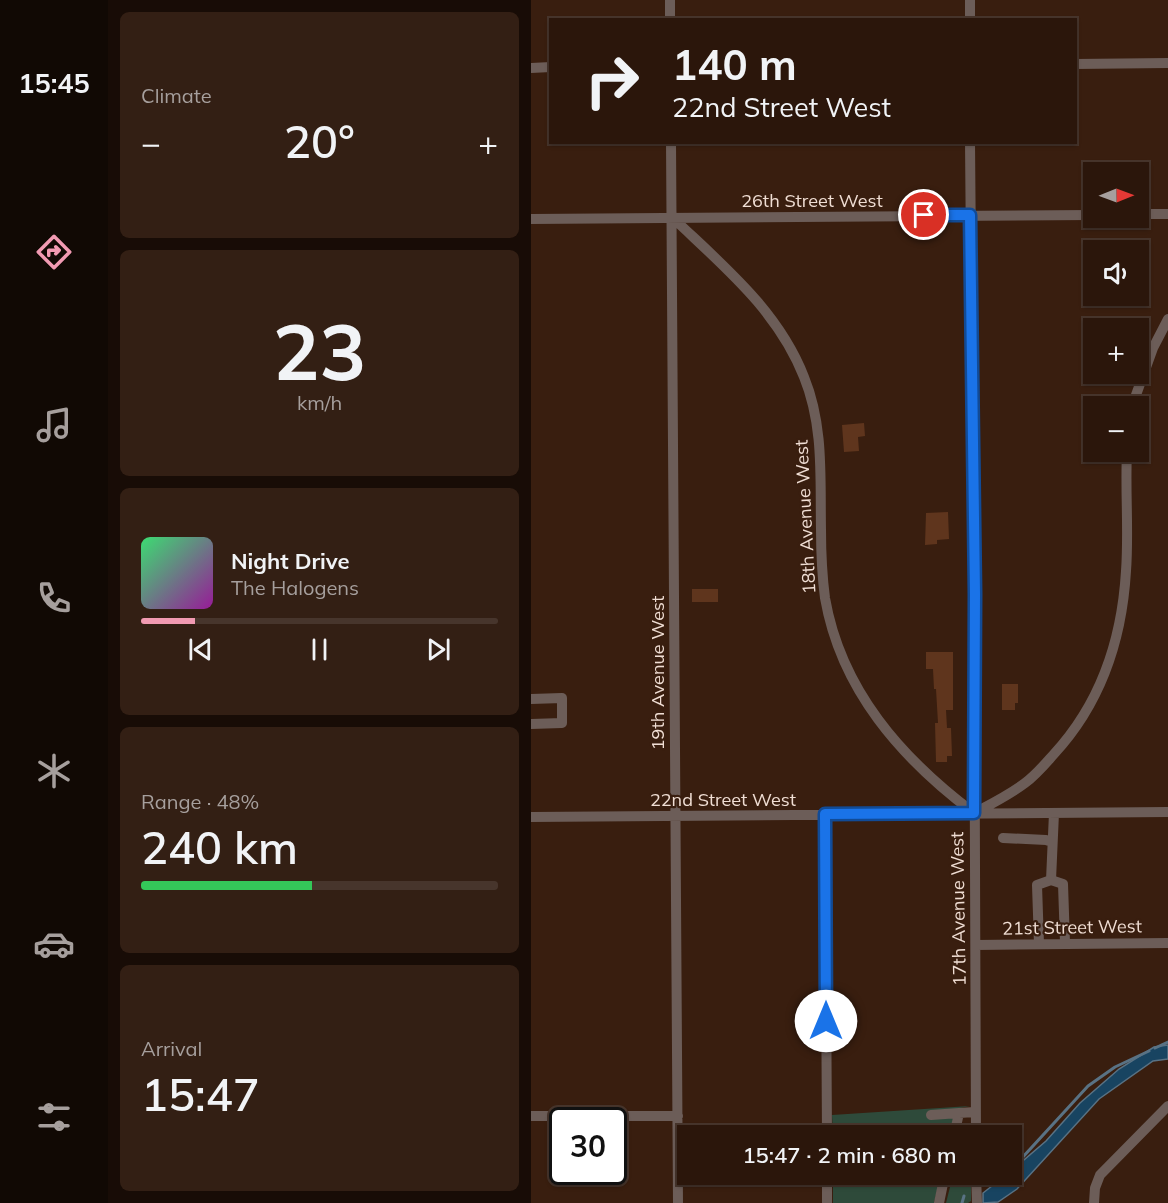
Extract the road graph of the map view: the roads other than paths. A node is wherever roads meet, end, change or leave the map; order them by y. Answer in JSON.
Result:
{"nodes":[{"id":1,"x":670,"y":0,"type":"edge"},
{"id":2,"x":970,"y":0,"type":"edge"},
{"id":3,"x":670,"y":18,"type":"edge"},
{"id":4,"x":970,"y":18,"type":"edge"},
{"id":5,"x":1168,"y":63,"type":"edge"},
{"id":6,"x":1077,"y":64,"type":"edge"},
{"id":7,"x":531,"y":68,"type":"edge"},
{"id":8,"x":549,"y":68,"type":"edge"},
{"id":9,"x":671,"y":144,"type":"edge"},
{"id":10,"x":970,"y":144,"type":"edge"},
{"id":11,"x":1149,"y":214,"type":"edge"},
{"id":12,"x":1168,"y":214,"type":"edge"},
{"id":13,"x":970,"y":215,"type":"junction"},
{"id":14,"x":1083,"y":215,"type":"edge"},
{"id":15,"x":672,"y":217,"type":"junction"},
{"id":16,"x":531,"y":219,"type":"edge"},
{"id":17,"x":1168,"y":319,"type":"edge"},
{"id":18,"x":1136,"y":396,"type":"edge"},
{"id":19,"x":1127,"y":462,"type":"edge"},
{"id":20,"x":531,"y":699,"type":"edge"},
{"id":21,"x":531,"y":724,"type":"edge"},
{"id":22,"x":1168,"y":812,"type":"edge"},
{"id":23,"x":974,"y":813,"type":"junction"},
{"id":24,"x":1054,"y":813,"type":"junction"},
{"id":25,"x":825,"y":814,"type":"junction"},
{"id":26,"x":674,"y":816,"type":"junction"},
{"id":27,"x":531,"y":817,"type":"edge"},
{"id":28,"x":1003,"y":838,"type":"dead end"},
{"id":29,"x":1052,"y":842,"type":"junction"},
{"id":30,"x":1051,"y":880,"type":"junction"},
{"id":31,"x":1168,"y":942,"type":"edge"},
{"id":32,"x":1065,"y":943,"type":"junction"},
{"id":33,"x":1039,"y":944,"type":"junction"},
{"id":34,"x":976,"y":945,"type":"junction"},
{"id":35,"x":1168,"y":1106,"type":"edge"},
{"id":36,"x":975,"y":1112,"type":"junction"},
{"id":37,"x":959,"y":1113,"type":"junction"},
{"id":38,"x":931,"y":1115,"type":"dead end"},
{"id":39,"x":531,"y":1116,"type":"edge"},
{"id":40,"x":678,"y":1116,"type":"junction"},
{"id":41,"x":827,"y":1125,"type":"edge"},
{"id":42,"x":956,"y":1125,"type":"edge"},
{"id":43,"x":976,"y":1125,"type":"edge"},
{"id":44,"x":827,"y":1185,"type":"edge"},
{"id":45,"x":943,"y":1185,"type":"edge"},
{"id":46,"x":977,"y":1185,"type":"edge"},
{"id":47,"x":678,"y":1203,"type":"edge"},
{"id":48,"x":827,"y":1203,"type":"edge"},
{"id":49,"x":939,"y":1203,"type":"edge"},
{"id":50,"x":977,"y":1203,"type":"edge"},
{"id":51,"x":1094,"y":1203,"type":"edge"}],
"edges":[{"from":1,"to":3,"type":"street"},
{"from":2,"to":4,"type":"street"},
{"from":5,"to":6,"type":"street"},
{"from":7,"to":8,"type":"street"},
{"from":9,"to":15,"type":"street","name":"19th Avenue West"},
{"from":10,"to":13,"type":"street","name":"17th Avenue West"},
{"from":11,"to":12,"type":"street"},
{"from":13,"to":14,"type":"street","name":"26th Street West"},
{"from":13,"to":15,"type":"street","name":"26th Street West"},
{"from":13,"to":23,"type":"street","name":"17th Avenue West"},
{"from":15,"to":16,"type":"street","name":"26th Street West"},
{"from":15,"to":23,"type":"street","name":"18th Avenue West"},
{"from":15,"to":26,"type":"street","name":"19th Avenue West"},
{"from":17,"to":18,"type":"street"},
{"from":19,"to":23,"type":"street"},
{"from":20,"to":21,"type":"street"},
{"from":22,"to":24,"type":"street","name":"22nd Street West"},
{"from":23,"to":24,"type":"street","name":"22nd Street West"},
{"from":23,"to":25,"type":"street","name":"22nd Street West"},
{"from":23,"to":34,"type":"street","name":"17th Avenue West"},
{"from":24,"to":29,"type":"street"},
{"from":25,"to":26,"type":"street","name":"22nd Street West"},
{"from":25,"to":41,"type":"street"},
{"from":26,"to":27,"type":"street","name":"22nd Street West"},
{"from":26,"to":40,"type":"street","name":"19th Avenue West"},
{"from":28,"to":29,"type":"street"},
{"from":29,"to":30,"type":"street"},
{"from":30,"to":32,"type":"street"},
{"from":30,"to":33,"type":"street"},
{"from":31,"to":32,"type":"street","name":"21st Street West"},
{"from":32,"to":33,"type":"street","name":"21st Street West"},
{"from":33,"to":34,"type":"street","name":"21st Street West"},
{"from":34,"to":36,"type":"street","name":"17th Avenue West"},
{"from":35,"to":51,"type":"street"},
{"from":36,"to":37,"type":"street"},
{"from":36,"to":43,"type":"street","name":"17th Avenue West"},
{"from":37,"to":38,"type":"street"},
{"from":37,"to":42,"type":"street"},
{"from":39,"to":40,"type":"street"},
{"from":40,"to":47,"type":"street","name":"19th Avenue West"},
{"from":44,"to":48,"type":"street"},
{"from":45,"to":49,"type":"street"},
{"from":46,"to":50,"type":"street"}]}
